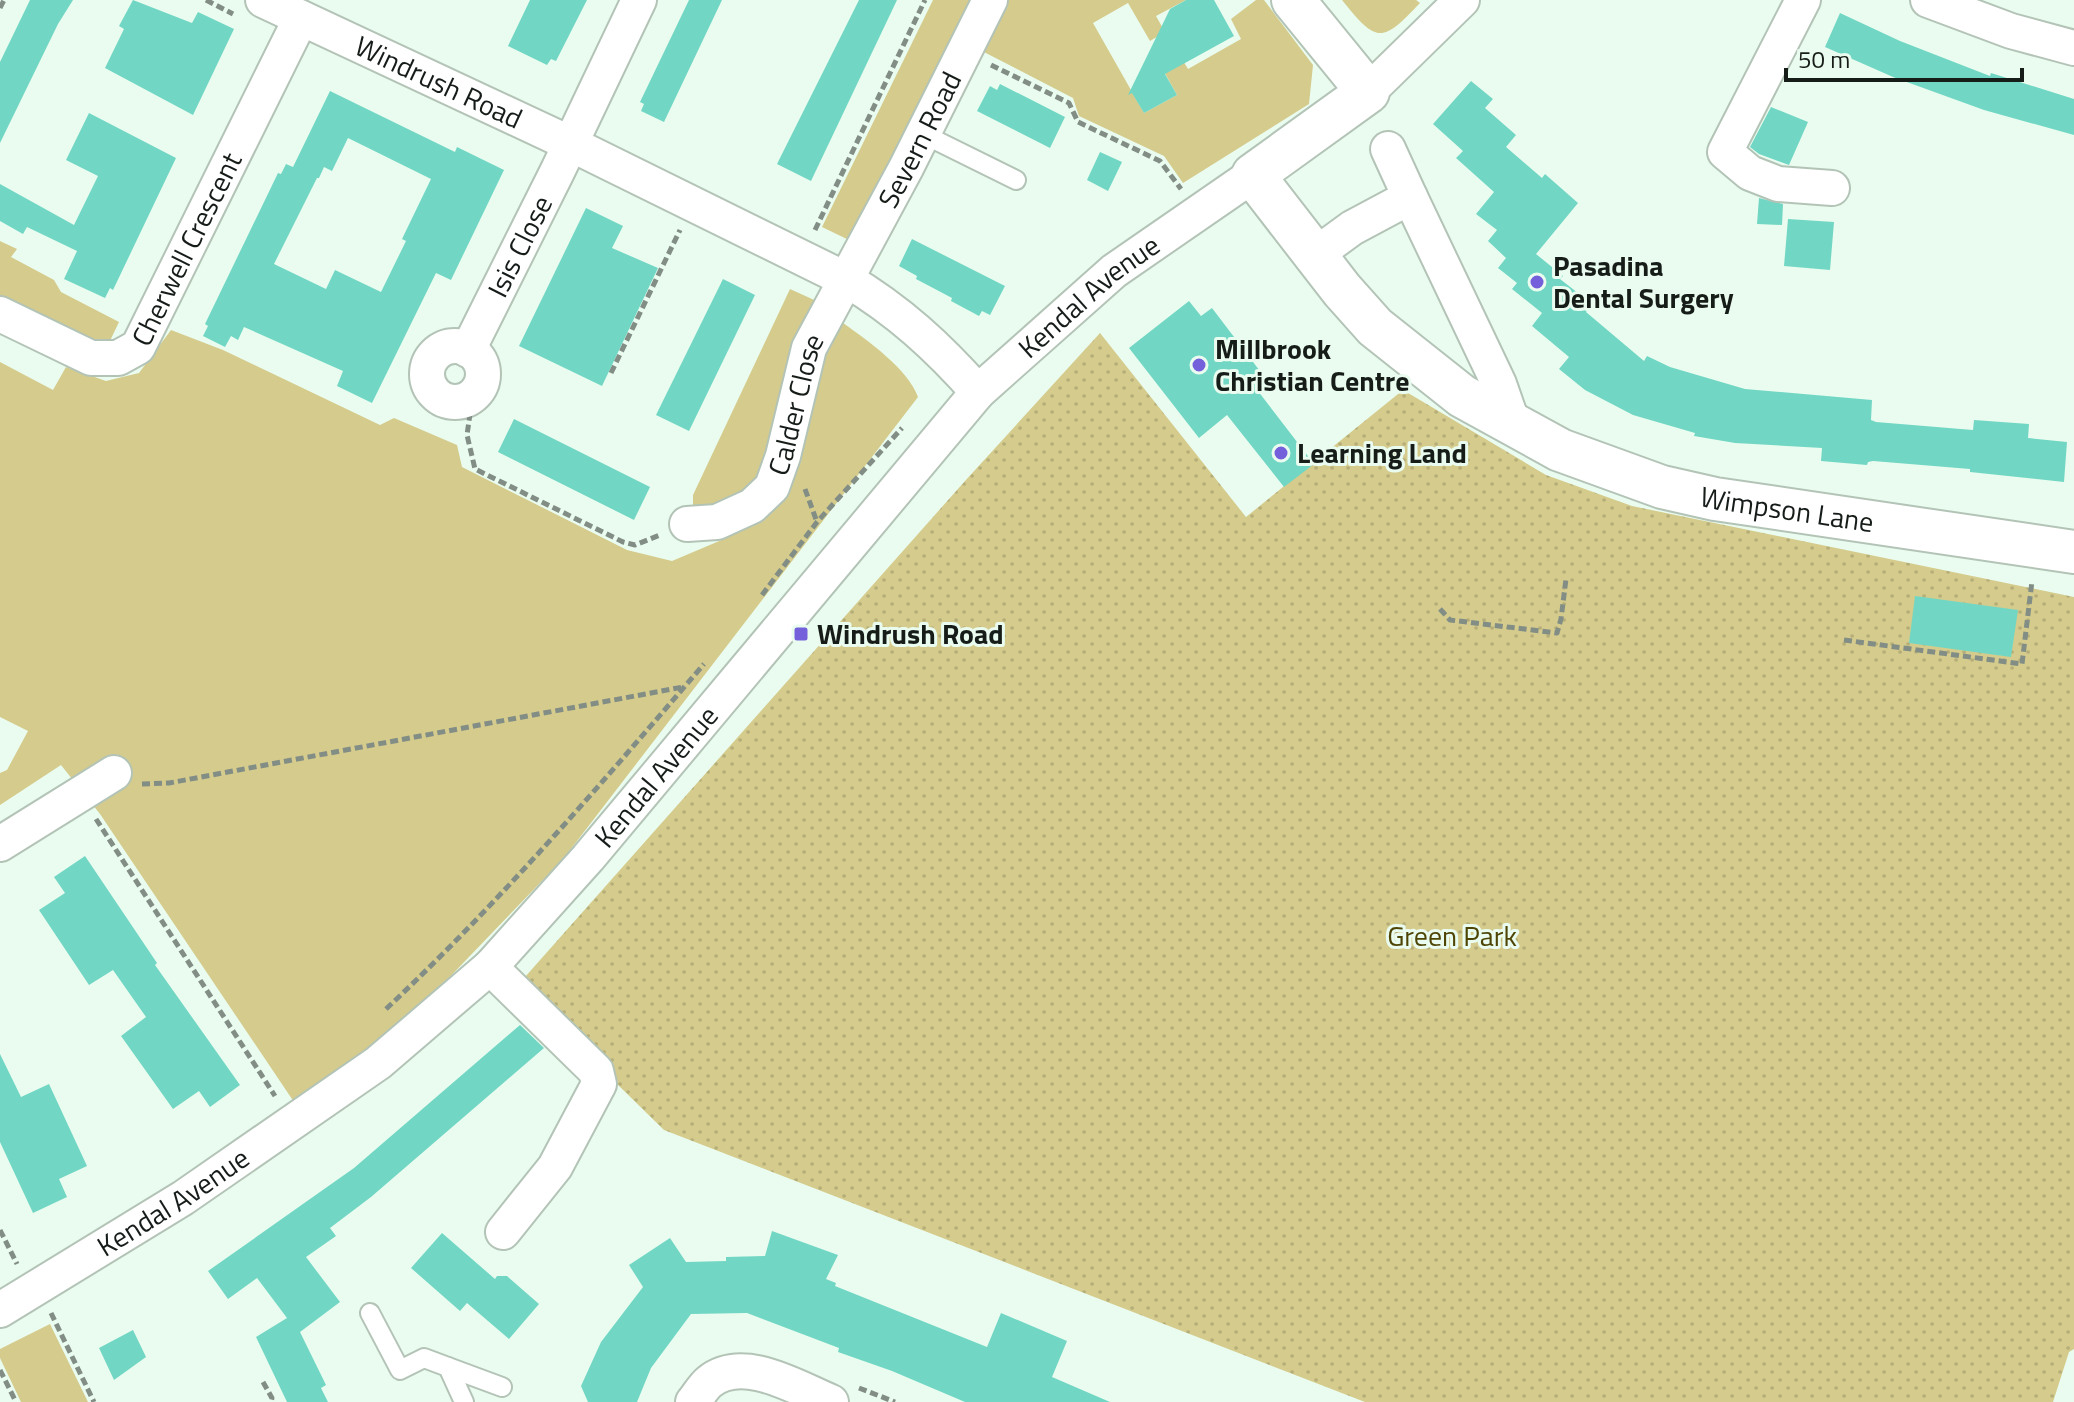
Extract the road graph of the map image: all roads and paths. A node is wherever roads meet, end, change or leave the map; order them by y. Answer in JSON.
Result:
{"nodes":[{"id":1,"x":4,"y":0,"type":"edge"},
{"id":2,"x":263,"y":0,"type":"edge"},
{"id":3,"x":639,"y":0,"type":"edge"},
{"id":4,"x":925,"y":0,"type":"edge"},
{"id":5,"x":990,"y":0,"type":"edge"},
{"id":6,"x":1293,"y":0,"type":"edge"},
{"id":7,"x":1462,"y":0,"type":"edge"},
{"id":8,"x":1803,"y":0,"type":"edge"},
{"id":9,"x":1928,"y":0,"type":"edge"},
{"id":10,"x":0,"y":8,"type":"edge"},
{"id":11,"x":301,"y":18,"type":"junction"},
{"id":12,"x":2074,"y":48,"type":"edge"},
{"id":13,"x":965,"y":52,"type":"junction"},
{"id":14,"x":1368,"y":92,"type":"junction"},
{"id":15,"x":923,"y":134,"type":"junction"},
{"id":16,"x":571,"y":144,"type":"junction"},
{"id":17,"x":1388,"y":149,"type":"dead end"},
{"id":18,"x":1253,"y":175,"type":"junction"},
{"id":19,"x":1016,"y":180,"type":"dead end"},
{"id":20,"x":1832,"y":188,"type":"dead end"},
{"id":21,"x":1410,"y":197,"type":"junction"},
{"id":22,"x":1199,"y":213,"type":"junction"},
{"id":23,"x":815,"y":229,"type":"dead end"},
{"id":24,"x":680,"y":230,"type":"dead end"},
{"id":25,"x":1315,"y":255,"type":"junction"},
{"id":26,"x":847,"y":280,"type":"junction"},
{"id":27,"x":0,"y":314,"type":"edge"},
{"id":28,"x":478,"y":368,"type":"joint"},
{"id":29,"x":611,"y":373,"type":"dead end"},
{"id":30,"x":978,"y":392,"type":"junction"},
{"id":31,"x":1513,"y":424,"type":"junction"},
{"id":32,"x":687,"y":524,"type":"joint"},
{"id":33,"x":2055,"y":549,"type":"edge"},
{"id":34,"x":1566,"y":579,"type":"dead end"},
{"id":35,"x":1440,"y":609,"type":"dead end"},
{"id":36,"x":1844,"y":640,"type":"dead end"},
{"id":37,"x":739,"y":677,"type":"junction"},
{"id":38,"x":684,"y":687,"type":"junction"},
{"id":39,"x":114,"y":773,"type":"joint"},
{"id":40,"x":80,"y":794,"type":"junction"},
{"id":41,"x":0,"y":844,"type":"edge"},
{"id":42,"x":490,"y":967,"type":"junction"},
{"id":43,"x":378,"y":1017,"type":"dead end"},
{"id":44,"x":286,"y":1089,"type":"dead end"},
{"id":45,"x":0,"y":1230,"type":"edge"},
{"id":46,"x":503,"y":1232,"type":"dead end"},
{"id":47,"x":13,"y":1291,"type":"edge"},
{"id":48,"x":370,"y":1313,"type":"dead end"},
{"id":49,"x":448,"y":1367,"type":"junction"},
{"id":50,"x":0,"y":1370,"type":"edge"},
{"id":51,"x":263,"y":1382,"type":"dead end"},
{"id":52,"x":502,"y":1387,"type":"dead end"},
{"id":53,"x":16,"y":1402,"type":"edge"},
{"id":54,"x":94,"y":1402,"type":"edge"},
{"id":55,"x":271,"y":1402,"type":"edge"},
{"id":56,"x":464,"y":1402,"type":"edge"},
{"id":57,"x":693,"y":1402,"type":"edge"},
{"id":58,"x":831,"y":1402,"type":"edge"}],
"edges":[{"from":1,"to":10,"type":"path"},
{"from":2,"to":11,"type":"street","name":"Windrush Road"},
{"from":3,"to":16,"type":"street","name":"Isis Close"},
{"from":4,"to":23,"type":"path"},
{"from":5,"to":13,"type":"street","name":"Severn Road"},
{"from":6,"to":14,"type":"street"},
{"from":7,"to":14,"type":"street"},
{"from":8,"to":20,"type":"street"},
{"from":9,"to":12,"type":"street"},
{"from":11,"to":16,"type":"street","name":"Windrush Road"},
{"from":11,"to":27,"type":"street","name":"Cherwell Crescent"},
{"from":13,"to":15,"type":"street","name":"Severn Road"},
{"from":13,"to":22,"type":"path"},
{"from":14,"to":18,"type":"street"},
{"from":15,"to":19,"type":"lane"},
{"from":15,"to":26,"type":"street","name":"Severn Road"},
{"from":16,"to":26,"type":"street","name":"Windrush Road"},
{"from":16,"to":28,"type":"street","name":"Isis Close"},
{"from":17,"to":21,"type":"street"},
{"from":18,"to":22,"type":"street","name":"Kendal Avenue"},
{"from":18,"to":25,"type":"street","name":"Wimpson Lane"},
{"from":21,"to":25,"type":"street"},
{"from":21,"to":31,"type":"street"},
{"from":22,"to":30,"type":"street","name":"Kendal Avenue"},
{"from":24,"to":29,"type":"path"},
{"from":25,"to":31,"type":"street","name":"Wimpson Lane"},
{"from":26,"to":30,"type":"street","name":"Windrush Road"},
{"from":26,"to":32,"type":"street","name":"Calder Close"},
{"from":28,"to":32,"type":"path"},
{"from":30,"to":37,"type":"street","name":"Kendal Avenue"},
{"from":31,"to":33,"type":"street","name":"Wimpson Lane"},
{"from":33,"to":36,"type":"path"},
{"from":34,"to":35,"type":"path"},
{"from":37,"to":38,"type":"path"},
{"from":37,"to":42,"type":"street","name":"Kendal Avenue"},
{"from":38,"to":39,"type":"path"},
{"from":38,"to":43,"type":"path"},
{"from":39,"to":40,"type":"street"},
{"from":40,"to":41,"type":"street"},
{"from":40,"to":44,"type":"path"},
{"from":42,"to":46,"type":"street"},
{"from":42,"to":47,"type":"street","name":"Kendal Avenue"},
{"from":45,"to":47,"type":"path"},
{"from":47,"to":54,"type":"path"},
{"from":48,"to":49,"type":"lane"},
{"from":49,"to":52,"type":"lane"},
{"from":49,"to":56,"type":"lane"},
{"from":50,"to":53,"type":"path"},
{"from":51,"to":55,"type":"path"},
{"from":57,"to":58,"type":"street"}]}
